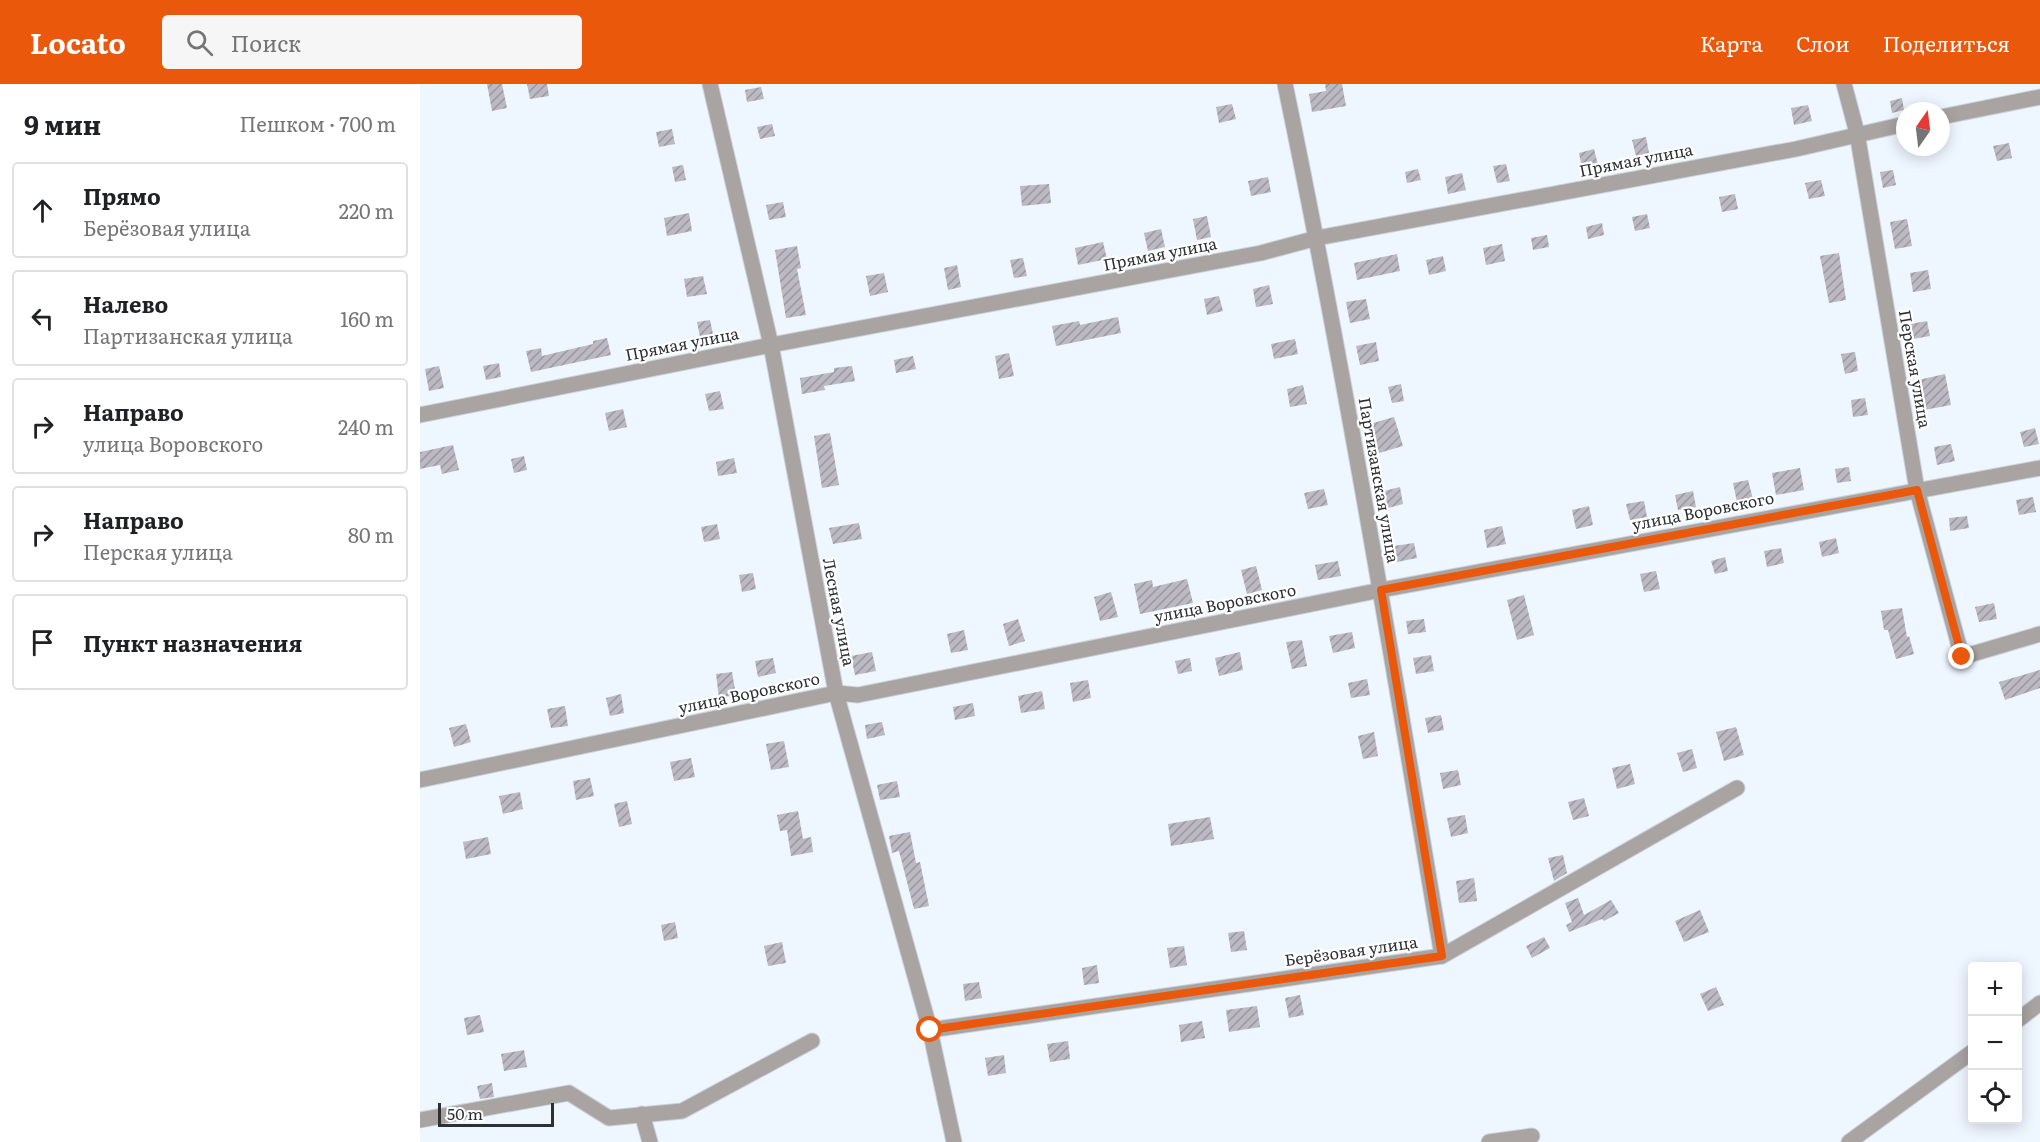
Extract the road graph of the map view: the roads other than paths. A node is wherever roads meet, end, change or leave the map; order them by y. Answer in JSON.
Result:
{"nodes":[{"id":1,"x":710,"y":84,"type":"edge"},
{"id":2,"x":1285,"y":84,"type":"edge"},
{"id":3,"x":1844,"y":84,"type":"edge"},
{"id":4,"x":2040,"y":97,"type":"edge"},
{"id":5,"x":1950,"y":115,"type":"edge"},
{"id":6,"x":1896,"y":126,"type":"edge"},
{"id":7,"x":1857,"y":133,"type":"junction"},
{"id":8,"x":1317,"y":238,"type":"junction"},
{"id":9,"x":771,"y":345,"type":"junction"},
{"id":10,"x":420,"y":415,"type":"edge"},
{"id":11,"x":2040,"y":468,"type":"edge"},
{"id":12,"x":1917,"y":490,"type":"junction"},
{"id":13,"x":1381,"y":590,"type":"junction"},
{"id":14,"x":2040,"y":634,"type":"edge"},
{"id":15,"x":836,"y":693,"type":"junction"},
{"id":16,"x":420,"y":780,"type":"edge"},
{"id":17,"x":1737,"y":788,"type":"dead end"},
{"id":18,"x":1442,"y":956,"type":"junction"},
{"id":19,"x":2040,"y":1004,"type":"edge"},
{"id":20,"x":2022,"y":1017,"type":"edge"},
{"id":21,"x":930,"y":1030,"type":"junction"},
{"id":22,"x":812,"y":1041,"type":"dead end"},
{"id":23,"x":1968,"y":1055,"type":"edge"},
{"id":24,"x":642,"y":1114,"type":"junction"},
{"id":25,"x":420,"y":1120,"type":"edge"},
{"id":26,"x":1532,"y":1136,"type":"dead end"},
{"id":27,"x":650,"y":1142,"type":"edge"},
{"id":28,"x":954,"y":1142,"type":"edge"},
{"id":29,"x":1489,"y":1142,"type":"edge"},
{"id":30,"x":1849,"y":1142,"type":"edge"}],
"edges":[{"from":1,"to":9,"type":"street","name":"Лесная улица"},
{"from":2,"to":8,"type":"street","name":"Партизанская улица"},
{"from":3,"to":7,"type":"street","name":"Перская улица"},
{"from":4,"to":5,"type":"street"},
{"from":6,"to":7,"type":"street","name":"Прямая улица"},
{"from":7,"to":8,"type":"street","name":"Прямая улица"},
{"from":7,"to":12,"type":"street","name":"Перская улица"},
{"from":8,"to":9,"type":"street","name":"Прямая улица"},
{"from":8,"to":13,"type":"street","name":"Партизанская улица"},
{"from":9,"to":10,"type":"street","name":"Прямая улица"},
{"from":9,"to":15,"type":"street","name":"Лесная улица"},
{"from":11,"to":12,"type":"street","name":"улица Воровского"},
{"from":12,"to":13,"type":"street","name":"улица Воровского"},
{"from":12,"to":14,"type":"street","name":"Перская улица"},
{"from":13,"to":15,"type":"street","name":"улица Воровского"},
{"from":13,"to":18,"type":"street","name":"Партизанская улица"},
{"from":15,"to":16,"type":"street","name":"улица Воровского"},
{"from":15,"to":21,"type":"street","name":"Лесная улица"},
{"from":17,"to":18,"type":"street","name":"Берёзовая улица"},
{"from":18,"to":21,"type":"street","name":"Берёзовая улица"},
{"from":19,"to":20,"type":"street"},
{"from":21,"to":28,"type":"street","name":"Лесная улица"},
{"from":22,"to":24,"type":"street"},
{"from":23,"to":30,"type":"street"},
{"from":24,"to":25,"type":"street"},
{"from":24,"to":27,"type":"street"},
{"from":26,"to":29,"type":"street"}]}
